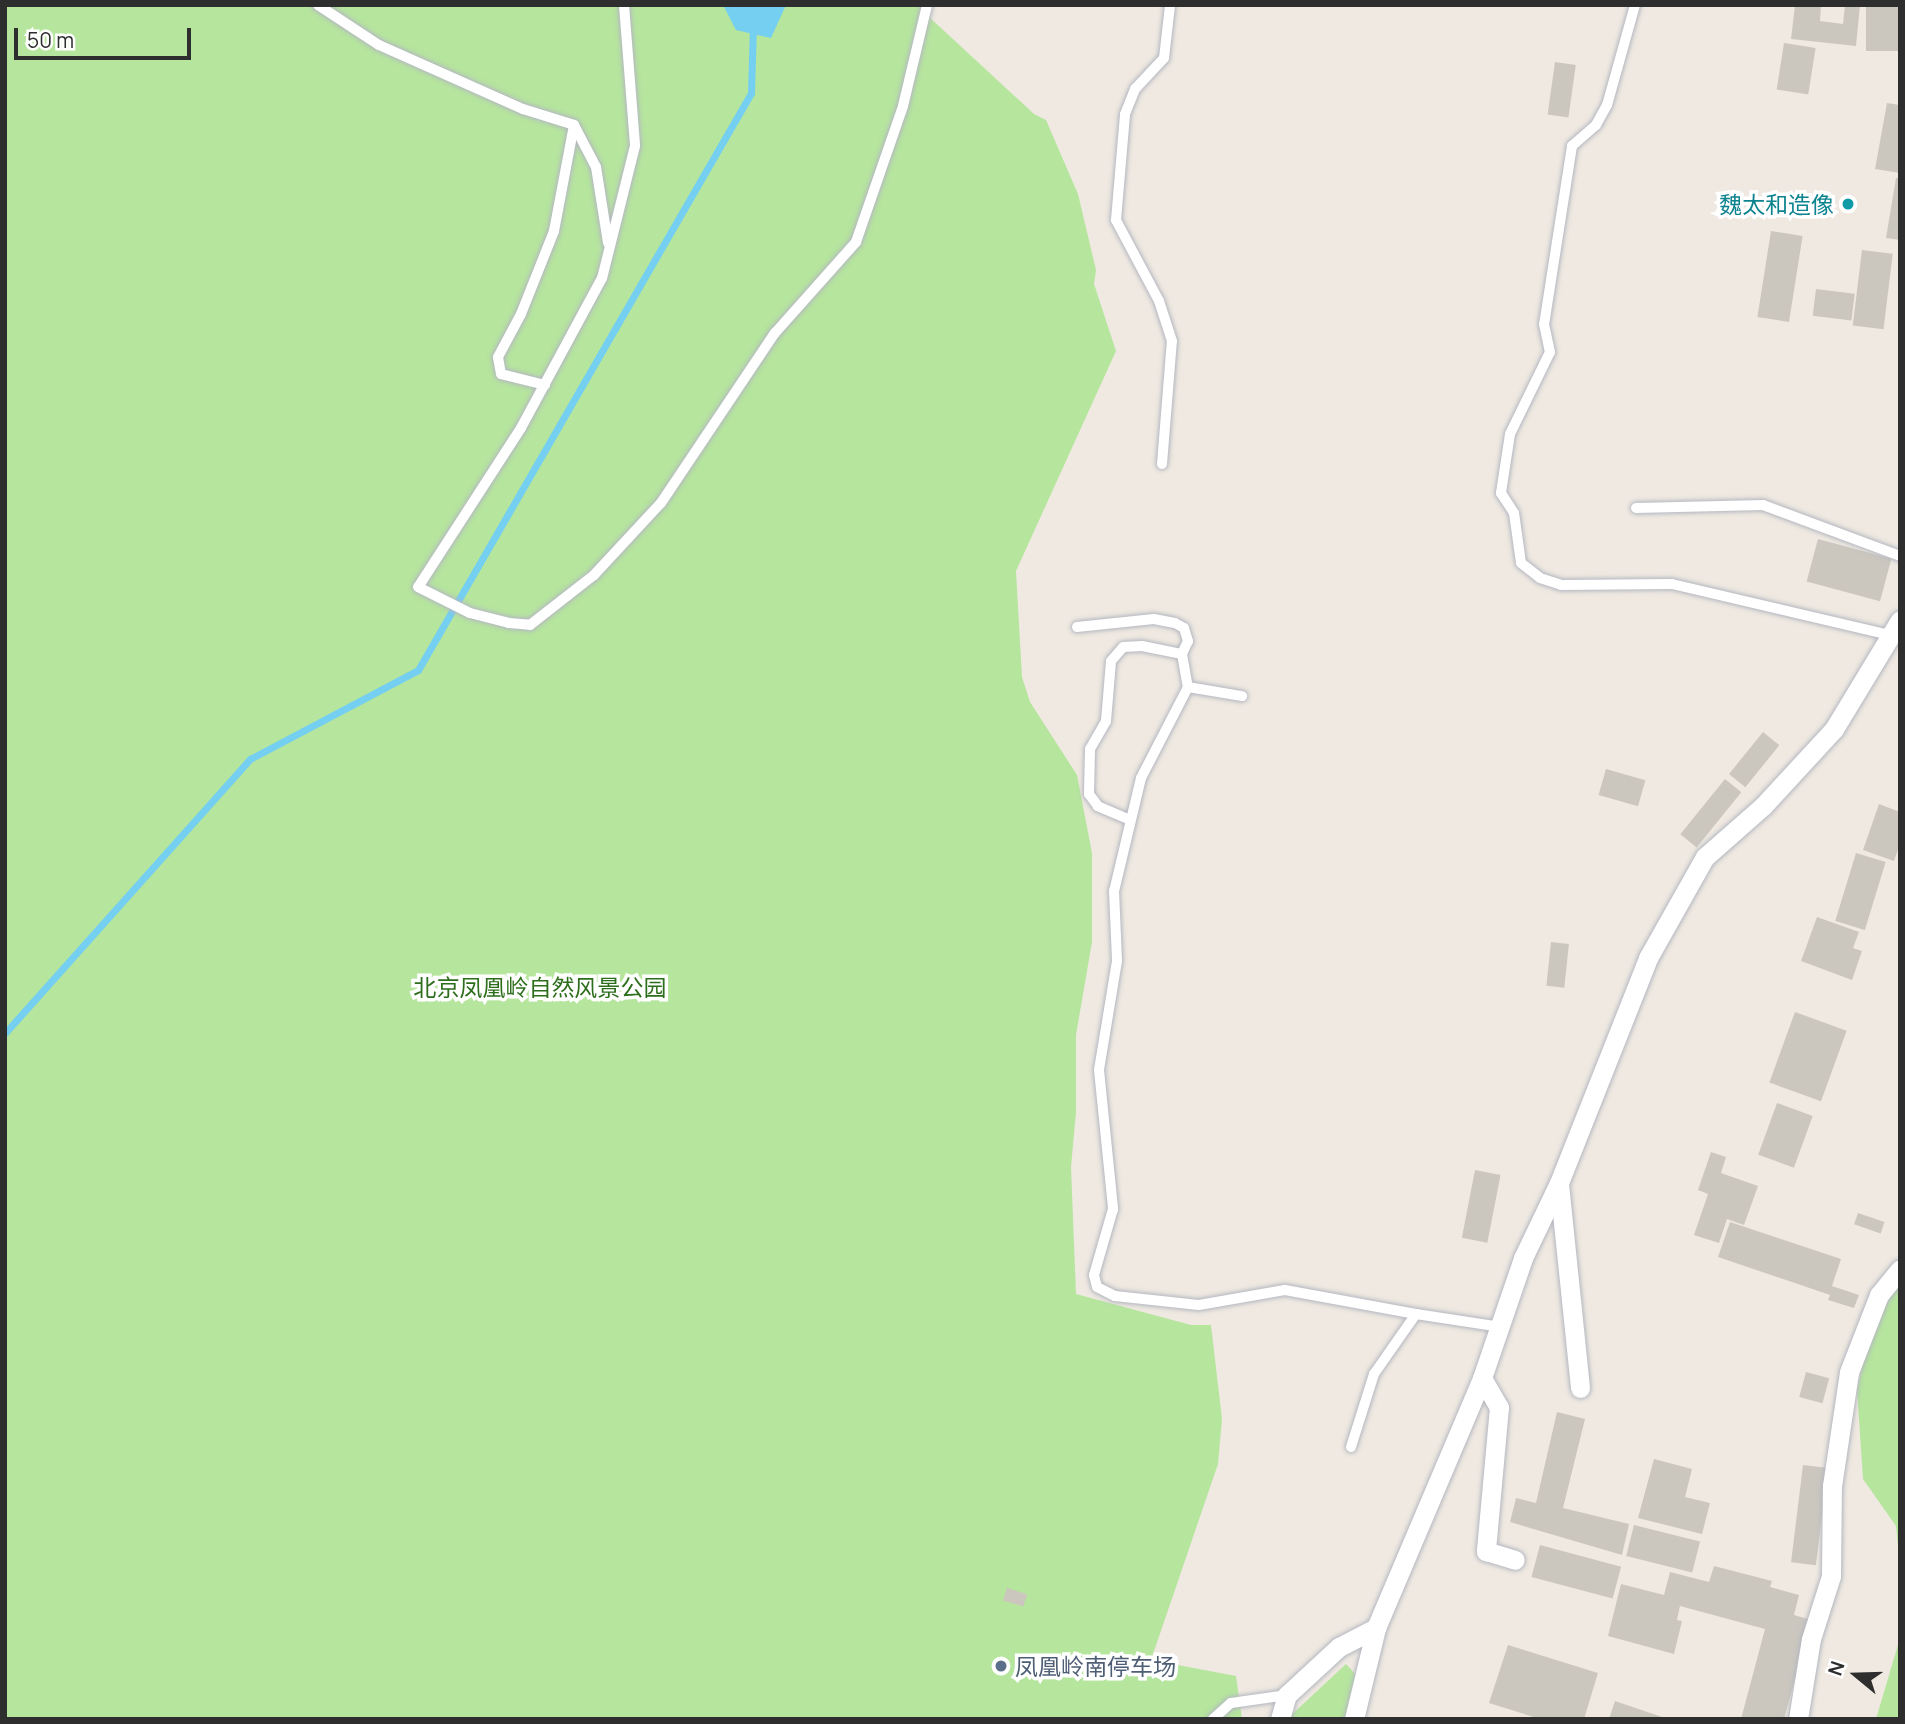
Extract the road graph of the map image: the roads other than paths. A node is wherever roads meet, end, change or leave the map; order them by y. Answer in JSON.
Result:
{"nodes":[{"id":1,"x":318,"y":5,"type":"edge"},
{"id":2,"x":624,"y":5,"type":"edge"},
{"id":3,"x":928,"y":5,"type":"edge"},
{"id":4,"x":1170,"y":5,"type":"edge"},
{"id":5,"x":1635,"y":5,"type":"edge"},
{"id":6,"x":574,"y":125,"type":"junction"},
{"id":7,"x":608,"y":254,"type":"junction"},
{"id":8,"x":545,"y":385,"type":"junction"},
{"id":9,"x":1162,"y":464,"type":"dead end"},
{"id":10,"x":1636,"y":508,"type":"dead end"},
{"id":11,"x":1900,"y":556,"type":"edge"},
{"id":12,"x":1077,"y":627,"type":"dead end"},
{"id":13,"x":1895,"y":627,"type":"edge"},
{"id":14,"x":1182,"y":654,"type":"junction"},
{"id":15,"x":1188,"y":687,"type":"junction"},
{"id":16,"x":1242,"y":696,"type":"dead end"},
{"id":17,"x":1128,"y":819,"type":"junction"},
{"id":18,"x":1559,"y":1183,"type":"junction"},
{"id":19,"x":1900,"y":1269,"type":"edge"},
{"id":20,"x":1416,"y":1314,"type":"junction"},
{"id":21,"x":1502,"y":1327,"type":"junction"},
{"id":22,"x":1482,"y":1378,"type":"junction"},
{"id":23,"x":1580,"y":1388,"type":"dead end"},
{"id":24,"x":1351,"y":1447,"type":"dead end"},
{"id":25,"x":1515,"y":1560,"type":"dead end"},
{"id":26,"x":1376,"y":1628,"type":"junction"},
{"id":27,"x":1287,"y":1695,"type":"junction"},
{"id":28,"x":1213,"y":1719,"type":"edge"},
{"id":29,"x":1280,"y":1719,"type":"edge"},
{"id":30,"x":1354,"y":1719,"type":"edge"},
{"id":31,"x":1798,"y":1719,"type":"edge"}],
"edges":[{"from":1,"to":6,"type":"lane"},
{"from":2,"to":7,"type":"lane"},
{"from":3,"to":8,"type":"lane"},
{"from":4,"to":9,"type":"lane"},
{"from":5,"to":13,"type":"lane"},
{"from":6,"to":7,"type":"lane"},
{"from":6,"to":8,"type":"lane"},
{"from":7,"to":8,"type":"lane"},
{"from":10,"to":11,"type":"lane"},
{"from":12,"to":14,"type":"lane"},
{"from":13,"to":18,"type":"street"},
{"from":14,"to":15,"type":"lane"},
{"from":14,"to":17,"type":"lane"},
{"from":15,"to":16,"type":"lane"},
{"from":15,"to":17,"type":"lane"},
{"from":17,"to":20,"type":"lane"},
{"from":18,"to":21,"type":"street"},
{"from":18,"to":23,"type":"street"},
{"from":19,"to":31,"type":"street"},
{"from":20,"to":21,"type":"lane"},
{"from":20,"to":24,"type":"lane"},
{"from":21,"to":22,"type":"street"},
{"from":22,"to":25,"type":"street"},
{"from":22,"to":26,"type":"street"},
{"from":26,"to":27,"type":"street"},
{"from":26,"to":30,"type":"street"},
{"from":27,"to":28,"type":"lane"},
{"from":27,"to":29,"type":"street"}]}
